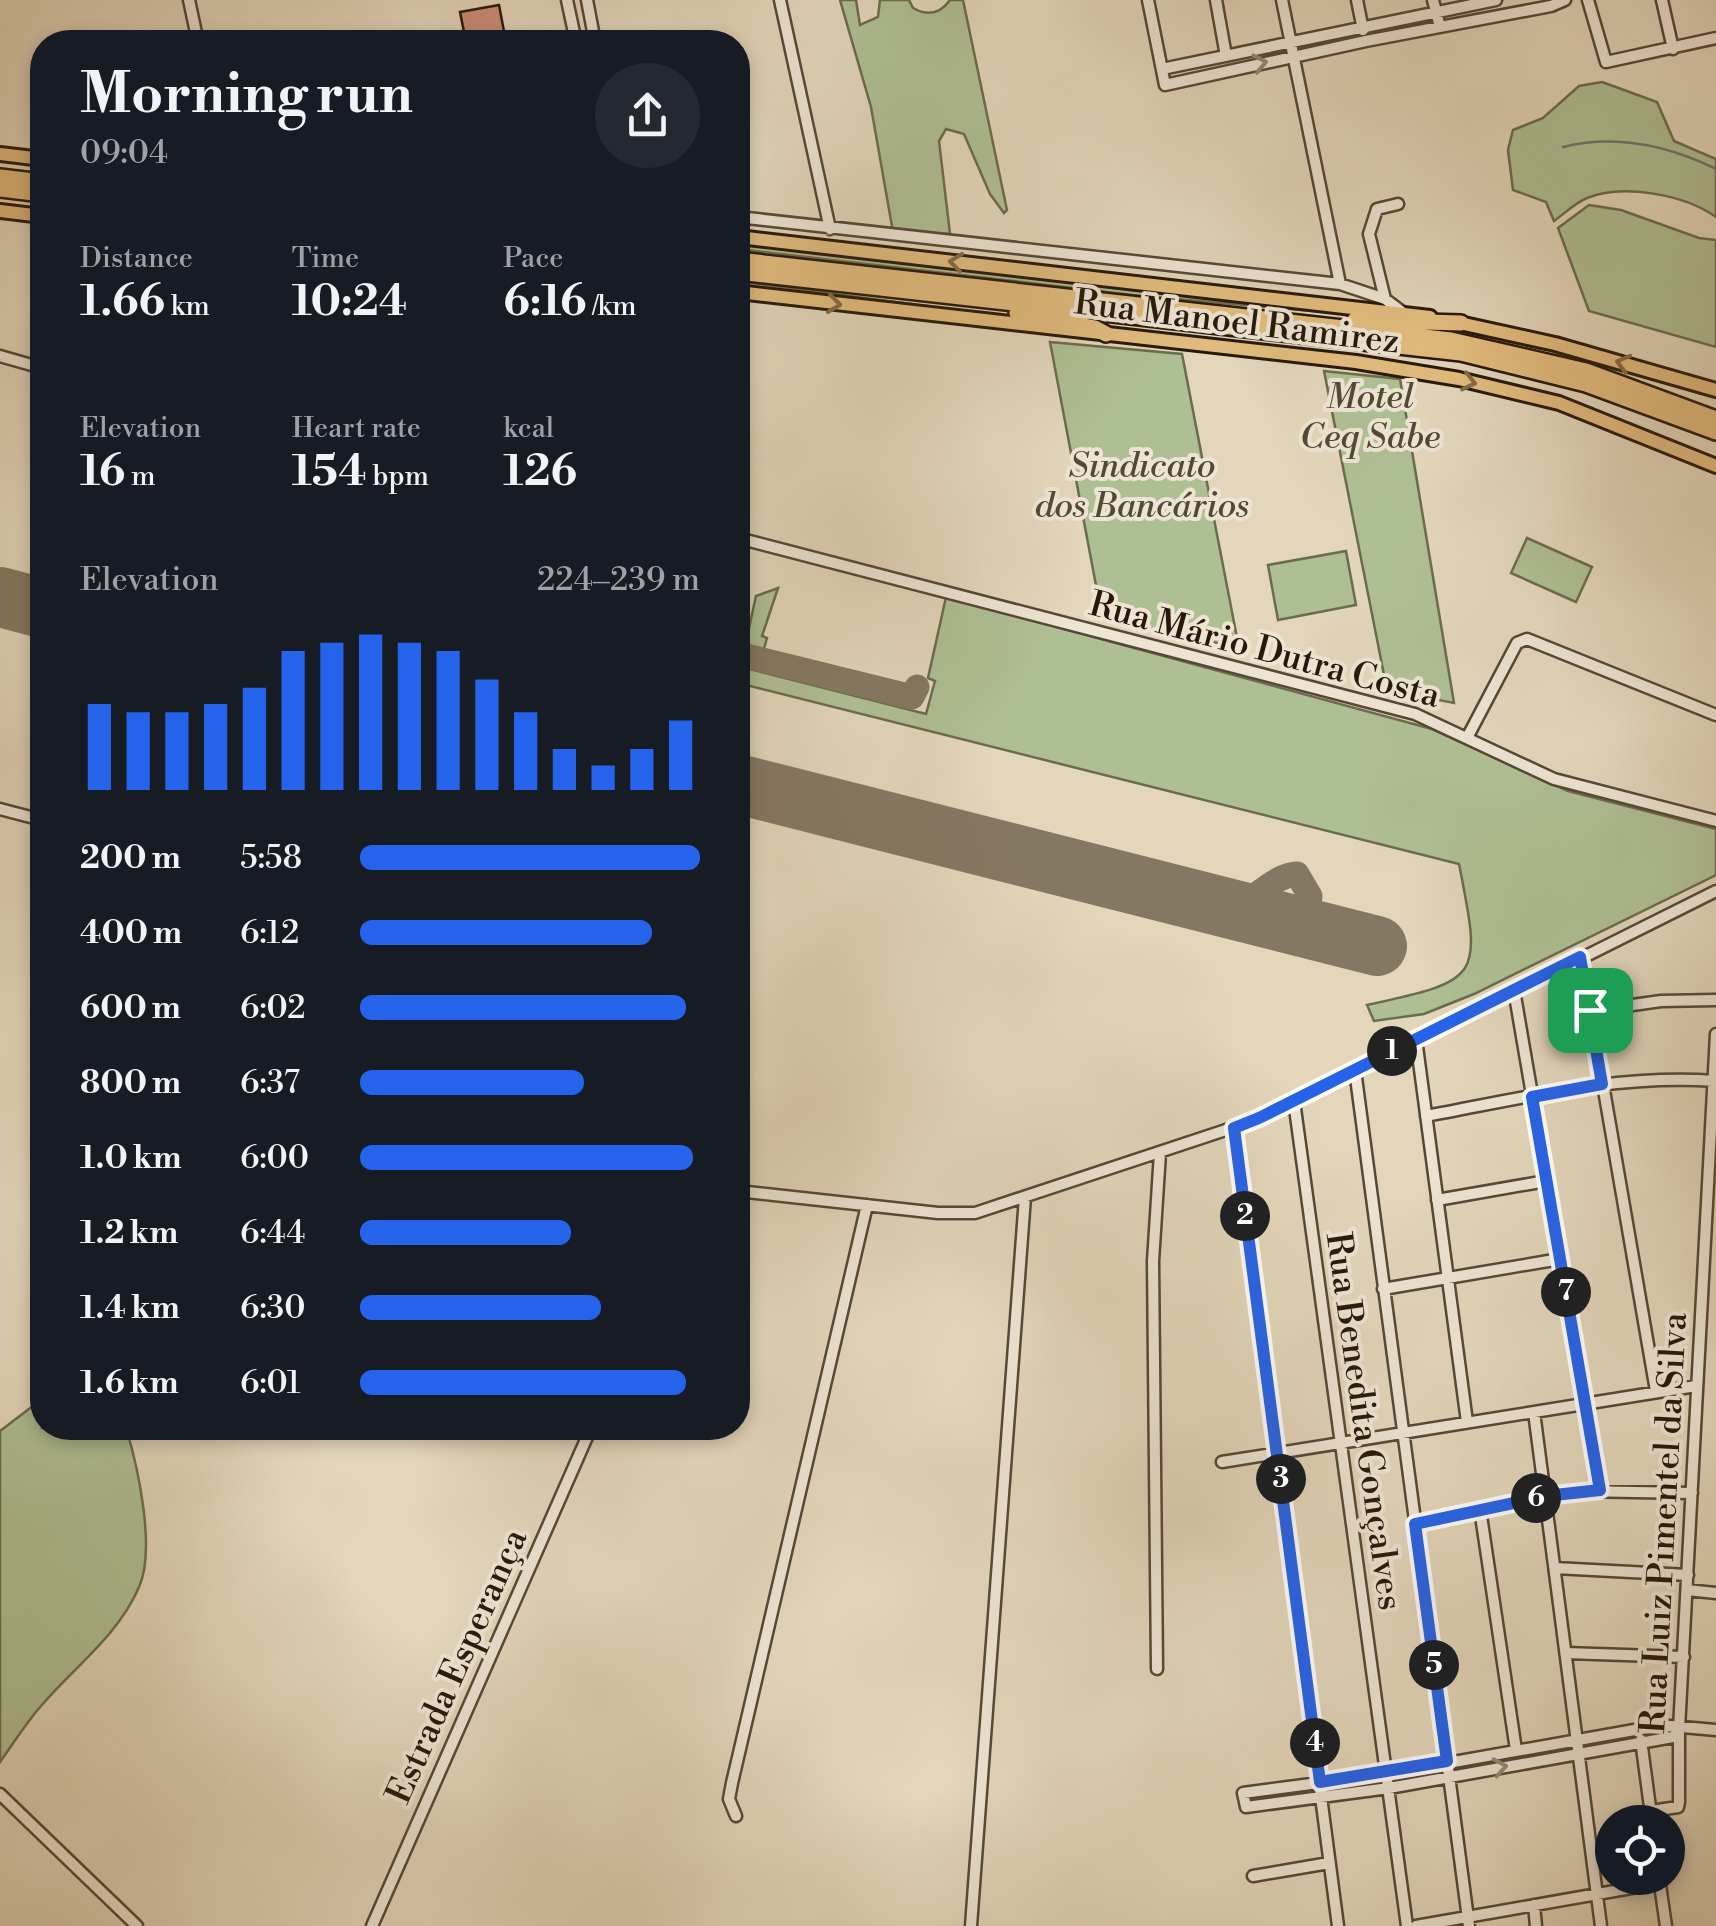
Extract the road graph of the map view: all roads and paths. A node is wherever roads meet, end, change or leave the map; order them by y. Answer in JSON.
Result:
{"nodes":[{"id":1,"x":190,"y":0,"type":"edge"},
{"id":2,"x":567,"y":0,"type":"edge"},
{"id":3,"x":587,"y":0,"type":"edge"},
{"id":4,"x":780,"y":0,"type":"edge"},
{"id":5,"x":1148,"y":0,"type":"edge"},
{"id":6,"x":1216,"y":0,"type":"edge"},
{"id":7,"x":1282,"y":0,"type":"edge"},
{"id":8,"x":1357,"y":0,"type":"edge"},
{"id":9,"x":1496,"y":0,"type":"edge"},
{"id":10,"x":1565,"y":0,"type":"edge"},
{"id":11,"x":1588,"y":0,"type":"edge"},
{"id":12,"x":1662,"y":0,"type":"edge"},
{"id":13,"x":1434,"y":6,"type":"edge"},
{"id":14,"x":1511,"y":6,"type":"edge"},
{"id":15,"x":1440,"y":27,"type":"junction"},
{"id":16,"x":1362,"y":28,"type":"junction"},
{"id":17,"x":196,"y":30,"type":"edge"},
{"id":18,"x":573,"y":30,"type":"edge"},
{"id":19,"x":593,"y":30,"type":"edge"},
{"id":20,"x":1716,"y":38,"type":"edge"},
{"id":21,"x":1366,"y":41,"type":"junction"},
{"id":22,"x":1290,"y":42,"type":"junction"},
{"id":23,"x":1673,"y":49,"type":"junction"},
{"id":24,"x":1226,"y":56,"type":"junction"},
{"id":25,"x":1293,"y":56,"type":"junction"},
{"id":26,"x":1162,"y":69,"type":"junction"},
{"id":27,"x":0,"y":154,"type":"edge"},
{"id":28,"x":30,"y":158,"type":"edge"},
{"id":29,"x":0,"y":177,"type":"edge"},
{"id":30,"x":30,"y":181,"type":"edge"},
{"id":31,"x":0,"y":189,"type":"edge"},
{"id":32,"x":30,"y":193,"type":"edge"},
{"id":33,"x":1398,"y":204,"type":"dead end"},
{"id":34,"x":0,"y":211,"type":"edge"},
{"id":35,"x":30,"y":215,"type":"edge"},
{"id":36,"x":750,"y":219,"type":"edge"},
{"id":37,"x":830,"y":229,"type":"junction"},
{"id":38,"x":750,"y":238,"type":"edge"},
{"id":39,"x":750,"y":261,"type":"edge"},
{"id":40,"x":750,"y":273,"type":"edge"},
{"id":41,"x":1340,"y":284,"type":"junction"},
{"id":42,"x":750,"y":293,"type":"edge"},
{"id":43,"x":971,"y":299,"type":"junction"},
{"id":44,"x":1385,"y":299,"type":"junction"},
{"id":45,"x":1402,"y":312,"type":"junction"},
{"id":46,"x":1460,"y":323,"type":"junction"},
{"id":47,"x":1319,"y":324,"type":"junction"},
{"id":48,"x":1106,"y":334,"type":"junction"},
{"id":49,"x":0,"y":356,"type":"edge"},
{"id":50,"x":30,"y":365,"type":"edge"},
{"id":51,"x":1716,"y":390,"type":"edge"},
{"id":52,"x":1716,"y":419,"type":"edge"},
{"id":53,"x":1716,"y":432,"type":"edge"},
{"id":54,"x":1716,"y":466,"type":"edge"},
{"id":55,"x":750,"y":541,"type":"edge"},
{"id":56,"x":1716,"y":715,"type":"edge"},
{"id":57,"x":1468,"y":736,"type":"junction"},
{"id":58,"x":0,"y":809,"type":"edge"},
{"id":59,"x":30,"y":817,"type":"edge"},
{"id":60,"x":1716,"y":821,"type":"edge"},
{"id":61,"x":1716,"y":891,"type":"edge"},
{"id":62,"x":1580,"y":957,"type":"junction"},
{"id":63,"x":1514,"y":990,"type":"junction"},
{"id":64,"x":1716,"y":1000,"type":"edge"},
{"id":65,"x":1590,"y":1010,"type":"junction"},
{"id":66,"x":1716,"y":1034,"type":"edge"},
{"id":67,"x":1416,"y":1040,"type":"junction"},
{"id":68,"x":1355,"y":1070,"type":"junction"},
{"id":69,"x":1714,"y":1081,"type":"edge"},
{"id":70,"x":1602,"y":1084,"type":"junction"},
{"id":71,"x":1532,"y":1097,"type":"junction"},
{"id":72,"x":1294,"y":1101,"type":"junction"},
{"id":73,"x":1426,"y":1116,"type":"junction"},
{"id":74,"x":1234,"y":1128,"type":"junction"},
{"id":75,"x":1160,"y":1153,"type":"junction"},
{"id":76,"x":1546,"y":1182,"type":"junction"},
{"id":77,"x":750,"y":1192,"type":"edge"},
{"id":78,"x":1025,"y":1197,"type":"junction"},
{"id":79,"x":1437,"y":1200,"type":"junction"},
{"id":80,"x":867,"y":1206,"type":"junction"},
{"id":81,"x":1560,"y":1259,"type":"junction"},
{"id":82,"x":1448,"y":1279,"type":"junction"},
{"id":83,"x":1384,"y":1290,"type":"junction"},
{"id":84,"x":1696,"y":1386,"type":"junction"},
{"id":85,"x":1656,"y":1391,"type":"junction"},
{"id":86,"x":1586,"y":1402,"type":"junction"},
{"id":87,"x":1534,"y":1412,"type":"junction"},
{"id":88,"x":1467,"y":1422,"type":"junction"},
{"id":89,"x":1403,"y":1432,"type":"junction"},
{"id":90,"x":586,"y":1440,"type":"edge"},
{"id":91,"x":1340,"y":1444,"type":"junction"},
{"id":92,"x":1278,"y":1454,"type":"junction"},
{"id":93,"x":1222,"y":1462,"type":"dead end"},
{"id":94,"x":1600,"y":1490,"type":"junction"},
{"id":95,"x":1692,"y":1492,"type":"junction"},
{"id":96,"x":1546,"y":1496,"type":"junction"},
{"id":97,"x":1480,"y":1509,"type":"junction"},
{"id":98,"x":1415,"y":1524,"type":"junction"},
{"id":99,"x":1555,"y":1568,"type":"junction"},
{"id":100,"x":1688,"y":1575,"type":"junction"},
{"id":101,"x":1687,"y":1590,"type":"junction"},
{"id":102,"x":1716,"y":1593,"type":"edge"},
{"id":103,"x":1566,"y":1653,"type":"junction"},
{"id":104,"x":1684,"y":1656,"type":"junction"},
{"id":105,"x":1157,"y":1669,"type":"dead end"},
{"id":106,"x":1640,"y":1729,"type":"junction"},
{"id":107,"x":1679,"y":1729,"type":"junction"},
{"id":108,"x":1716,"y":1730,"type":"edge"},
{"id":109,"x":1577,"y":1740,"type":"junction"},
{"id":110,"x":1642,"y":1743,"type":"junction"},
{"id":111,"x":1516,"y":1750,"type":"junction"},
{"id":112,"x":1579,"y":1754,"type":"junction"},
{"id":113,"x":1447,"y":1761,"type":"junction"},
{"id":114,"x":1386,"y":1774,"type":"junction"},
{"id":115,"x":1450,"y":1776,"type":"junction"},
{"id":116,"x":1320,"y":1782,"type":"junction"},
{"id":117,"x":1388,"y":1788,"type":"junction"},
{"id":118,"x":0,"y":1794,"type":"edge"},
{"id":119,"x":1323,"y":1797,"type":"junction"},
{"id":120,"x":1650,"y":1805,"type":"edge"},
{"id":121,"x":1678,"y":1805,"type":"edge"},
{"id":122,"x":736,"y":1816,"type":"dead end"},
{"id":123,"x":1329,"y":1863,"type":"junction"},
{"id":124,"x":1253,"y":1876,"type":"dead end"},
{"id":125,"x":1595,"y":1878,"type":"edge"},
{"id":126,"x":1595,"y":1894,"type":"edge"},
{"id":127,"x":1597,"y":1895,"type":"edge"},
{"id":128,"x":1662,"y":1895,"type":"edge"},
{"id":129,"x":1534,"y":1905,"type":"junction"},
{"id":130,"x":1468,"y":1921,"type":"edge"},
{"id":131,"x":137,"y":1926,"type":"edge"},
{"id":132,"x":372,"y":1926,"type":"edge"},
{"id":133,"x":971,"y":1926,"type":"edge"},
{"id":134,"x":1338,"y":1926,"type":"edge"},
{"id":135,"x":1407,"y":1926,"type":"edge"},
{"id":136,"x":1416,"y":1926,"type":"edge"},
{"id":137,"x":1536,"y":1926,"type":"edge"},
{"id":138,"x":1602,"y":1926,"type":"edge"},
{"id":139,"x":1666,"y":1926,"type":"edge"}],
"edges":[{"from":1,"to":17,"type":"street"},
{"from":2,"to":18,"type":"street"},
{"from":3,"to":19,"type":"street"},
{"from":4,"to":37,"type":"street"},
{"from":5,"to":26,"type":"street"},
{"from":6,"to":24,"type":"street"},
{"from":7,"to":22,"type":"street"},
{"from":8,"to":16,"type":"street"},
{"from":9,"to":13,"type":"street"},
{"from":10,"to":14,"type":"street"},
{"from":11,"to":23,"type":"street"},
{"from":12,"to":23,"type":"street"},
{"from":13,"to":15,"type":"street"},
{"from":13,"to":16,"type":"street"},
{"from":14,"to":15,"type":"street"},
{"from":15,"to":21,"type":"street"},
{"from":16,"to":21,"type":"street"},
{"from":16,"to":22,"type":"street"},
{"from":20,"to":23,"type":"street"},
{"from":21,"to":25,"type":"street"},
{"from":22,"to":24,"type":"street"},
{"from":22,"to":25,"type":"street"},
{"from":24,"to":26,"type":"street"},
{"from":26,"to":25,"type":"street","one_way":true},
{"from":25,"to":41,"type":"street"},
{"from":27,"to":28,"type":"main road"},
{"from":29,"to":30,"type":"highway"},
{"from":31,"to":32,"type":"highway"},
{"from":33,"to":44,"type":"street"},
{"from":34,"to":35,"type":"main road"},
{"from":36,"to":37,"type":"street"},
{"from":37,"to":41,"type":"street"},
{"from":45,"to":38,"type":"main road","one_way":true},
{"from":39,"to":47,"type":"highway"},
{"from":40,"to":43,"type":"highway"},
{"from":41,"to":44,"type":"street"},
{"from":42,"to":48,"type":"main road","name":"Rua Manoel Ramirez","one_way":true},
{"from":43,"to":48,"type":"highway"},
{"from":43,"to":53,"type":"highway"},
{"from":44,"to":45,"type":"street"},
{"from":45,"to":46,"type":"main road"},
{"from":46,"to":47,"type":"highway"},
{"from":51,"to":46,"type":"main road","one_way":true},
{"from":47,"to":52,"type":"highway"},
{"from":48,"to":54,"type":"main road","name":"Rua Manoel Ramirez","one_way":true},
{"from":49,"to":50,"type":"street"},
{"from":55,"to":57,"type":"street","name":"Rua Mário Dutra Costa"},
{"from":56,"to":57,"type":"street","name":"Rua Mário Dutra Costa"},
{"from":57,"to":60,"type":"street"},
{"from":58,"to":59,"type":"street"},
{"from":61,"to":62,"type":"street"},
{"from":62,"to":63,"type":"street"},
{"from":62,"to":65,"type":"street"},
{"from":63,"to":67,"type":"street"},
{"from":63,"to":71,"type":"street"},
{"from":64,"to":65,"type":"street"},
{"from":65,"to":70,"type":"street"},
{"from":66,"to":69,"type":"street","name":"Rua Luiz Pimentel da Silva"},
{"from":67,"to":68,"type":"street"},
{"from":67,"to":73,"type":"street"},
{"from":68,"to":72,"type":"street"},
{"from":68,"to":83,"type":"street"},
{"from":69,"to":70,"type":"street"},
{"from":69,"to":84,"type":"street","name":"Rua Luiz Pimentel da Silva"},
{"from":70,"to":71,"type":"street"},
{"from":70,"to":85,"type":"street"},
{"from":71,"to":73,"type":"street"},
{"from":71,"to":76,"type":"street"},
{"from":72,"to":74,"type":"street"},
{"from":72,"to":91,"type":"street","name":"Rua Benedita Gonçalves"},
{"from":73,"to":79,"type":"street"},
{"from":74,"to":75,"type":"street"},
{"from":74,"to":92,"type":"street"},
{"from":75,"to":78,"type":"street"},
{"from":75,"to":105,"type":"street"},
{"from":76,"to":79,"type":"street"},
{"from":76,"to":81,"type":"street"},
{"from":77,"to":80,"type":"street"},
{"from":78,"to":80,"type":"street"},
{"from":78,"to":133,"type":"street"},
{"from":79,"to":82,"type":"street"},
{"from":80,"to":122,"type":"street"},
{"from":81,"to":82,"type":"street"},
{"from":81,"to":86,"type":"street"},
{"from":82,"to":83,"type":"street"},
{"from":82,"to":88,"type":"street"},
{"from":83,"to":89,"type":"street"},
{"from":84,"to":85,"type":"street"},
{"from":84,"to":95,"type":"street","name":"Rua Luiz Pimentel da Silva"},
{"from":85,"to":86,"type":"street"},
{"from":86,"to":87,"type":"street"},
{"from":86,"to":94,"type":"street"},
{"from":87,"to":88,"type":"street"},
{"from":87,"to":96,"type":"street"},
{"from":88,"to":89,"type":"street"},
{"from":89,"to":91,"type":"street"},
{"from":89,"to":98,"type":"street"},
{"from":90,"to":132,"type":"street","name":"Estrada Esperança"},
{"from":91,"to":92,"type":"street"},
{"from":91,"to":114,"type":"street","name":"Rua Benedita Gonçalves"},
{"from":92,"to":93,"type":"street"},
{"from":92,"to":116,"type":"street"},
{"from":94,"to":95,"type":"street"},
{"from":94,"to":96,"type":"street"},
{"from":95,"to":100,"type":"street","name":"Rua Luiz Pimentel da Silva"},
{"from":96,"to":97,"type":"street"},
{"from":96,"to":99,"type":"street"},
{"from":97,"to":98,"type":"street"},
{"from":97,"to":111,"type":"street"},
{"from":98,"to":113,"type":"street"},
{"from":99,"to":100,"type":"street"},
{"from":99,"to":103,"type":"street"},
{"from":100,"to":101,"type":"street","name":"Rua Luiz Pimentel da Silva"},
{"from":101,"to":102,"type":"street"},
{"from":101,"to":104,"type":"street","name":"Rua Luiz Pimentel da Silva"},
{"from":103,"to":104,"type":"street"},
{"from":103,"to":109,"type":"street"},
{"from":104,"to":107,"type":"street","name":"Rua Luiz Pimentel da Silva"},
{"from":106,"to":107,"type":"street"},
{"from":106,"to":109,"type":"street"},
{"from":106,"to":110,"type":"street"},
{"from":107,"to":108,"type":"street"},
{"from":107,"to":110,"type":"street"},
{"from":107,"to":121,"type":"street","name":"Rua Luiz Pimentel da Silva"},
{"from":109,"to":111,"type":"street"},
{"from":109,"to":112,"type":"street"},
{"from":110,"to":112,"type":"street"},
{"from":110,"to":120,"type":"street"},
{"from":111,"to":113,"type":"street"},
{"from":115,"to":112,"type":"street","one_way":true},
{"from":112,"to":125,"type":"street"},
{"from":113,"to":114,"type":"street"},
{"from":113,"to":115,"type":"street"},
{"from":114,"to":116,"type":"street"},
{"from":114,"to":117,"type":"street","name":"Rua Benedita Gonçalves"},
{"from":115,"to":117,"type":"street"},
{"from":115,"to":130,"type":"street"},
{"from":116,"to":119,"type":"street"},
{"from":116,"to":119,"type":"street"},
{"from":117,"to":119,"type":"street"},
{"from":117,"to":135,"type":"street","name":"Rua Benedita Gonçalves"},
{"from":118,"to":131,"type":"street"},
{"from":119,"to":123,"type":"street"},
{"from":123,"to":124,"type":"street"},
{"from":123,"to":134,"type":"street"},
{"from":126,"to":129,"type":"street"},
{"from":127,"to":138,"type":"street"},
{"from":128,"to":139,"type":"street"},
{"from":129,"to":130,"type":"street"},
{"from":129,"to":137,"type":"street"},
{"from":130,"to":136,"type":"street"}]}
